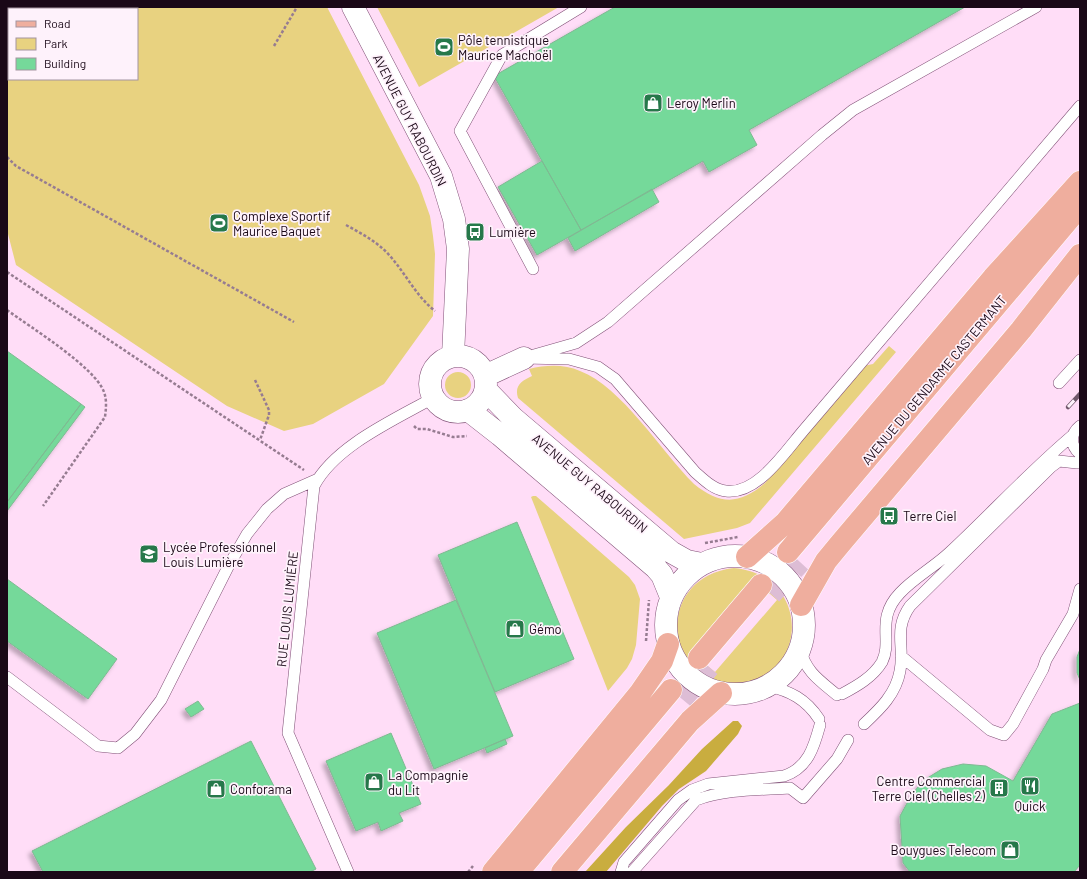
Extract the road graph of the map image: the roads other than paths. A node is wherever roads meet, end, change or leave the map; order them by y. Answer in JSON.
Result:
{"nodes":[{"id":1,"x":353,"y":7,"type":"edge"},
{"id":2,"x":581,"y":7,"type":"edge"},
{"id":3,"x":1036,"y":7,"type":"edge"},
{"id":4,"x":1080,"y":106,"type":"edge"},
{"id":5,"x":1080,"y":182,"type":"edge"},
{"id":6,"x":1080,"y":206,"type":"edge"},
{"id":7,"x":1080,"y":228,"type":"edge"},
{"id":8,"x":1080,"y":255,"type":"edge"},
{"id":9,"x":533,"y":269,"type":"dead end"},
{"id":10,"x":453,"y":356,"type":"junction"},
{"id":11,"x":524,"y":358,"type":"junction"},
{"id":12,"x":1080,"y":360,"type":"edge"},
{"id":13,"x":485,"y":383,"type":"junction"},
{"id":14,"x":1059,"y":384,"type":"dead end"},
{"id":15,"x":433,"y":398,"type":"junction"},
{"id":16,"x":468,"y":410,"type":"junction"},
{"id":17,"x":1080,"y":426,"type":"edge"},
{"id":18,"x":1072,"y":435,"type":"junction"},
{"id":19,"x":1079,"y":461,"type":"edge"},
{"id":20,"x":318,"y":479,"type":"junction"},
{"id":21,"x":748,"y":557,"type":"junction"},
{"id":22,"x":702,"y":564,"type":"junction"},
{"id":23,"x":1080,"y":589,"type":"edge"},
{"id":24,"x":766,"y":590,"type":"tunnel mouth"},
{"id":25,"x":671,"y":597,"type":"junction"},
{"id":26,"x":802,"y":605,"type":"junction"},
{"id":27,"x":668,"y":644,"type":"junction"},
{"id":28,"x":800,"y":649,"type":"junction"},
{"id":29,"x":901,"y":656,"type":"junction"},
{"id":30,"x":704,"y":662,"type":"tunnel mouth"},
{"id":31,"x":7,"y":677,"type":"edge"},
{"id":32,"x":768,"y":686,"type":"junction"},
{"id":33,"x":721,"y":693,"type":"junction"},
{"id":34,"x":864,"y":724,"type":"dead end"},
{"id":35,"x":848,"y":740,"type":"dead end"},
{"id":36,"x":484,"y":867,"type":"edge"},
{"id":37,"x":348,"y":872,"type":"edge"},
{"id":38,"x":518,"y":872,"type":"edge"},
{"id":39,"x":534,"y":872,"type":"edge"},
{"id":40,"x":562,"y":872,"type":"edge"},
{"id":41,"x":621,"y":872,"type":"edge"},
{"id":42,"x":632,"y":872,"type":"edge"}],
"edges":[{"from":1,"to":10,"type":"street","name":"AVENUE GUY RABOURDIN"},
{"from":2,"to":9,"type":"lane"},
{"from":3,"to":11,"type":"lane"},
{"from":4,"to":11,"type":"lane"},
{"from":5,"to":21,"type":"main road"},
{"from":6,"to":7,"type":"main road","name":"AVENUE DU GENDARME CASTERMANT"},
{"from":8,"to":26,"type":"main road"},
{"from":10,"to":13,"type":"street"},
{"from":10,"to":15,"type":"street"},
{"from":11,"to":13,"type":"street"},
{"from":12,"to":14,"type":"lane"},
{"from":13,"to":16,"type":"street"},
{"from":13,"to":22,"type":"street","name":"AVENUE GUY RABOURDIN"},
{"from":15,"to":16,"type":"street"},
{"from":15,"to":20,"type":"lane","name":"RUE LOUIS LUMIÈRE"},
{"from":16,"to":25,"type":"street","name":"AVENUE GUY RABOURDIN"},
{"from":17,"to":18,"type":"lane"},
{"from":18,"to":19,"type":"lane"},
{"from":18,"to":28,"type":"lane"},
{"from":19,"to":29,"type":"lane"},
{"from":20,"to":31,"type":"lane"},
{"from":20,"to":37,"type":"lane","name":"RUE LOUIS LUMIÈRE"},
{"from":21,"to":22,"type":"street"},
{"from":21,"to":26,"type":"street"},
{"from":22,"to":25,"type":"street"},
{"from":23,"to":29,"type":"lane"},
{"from":24,"to":30,"type":"main road"},
{"from":25,"to":27,"type":"street"},
{"from":26,"to":28,"type":"street"},
{"from":27,"to":33,"type":"street"},
{"from":27,"to":36,"type":"main road"},
{"from":28,"to":32,"type":"street"},
{"from":29,"to":34,"type":"lane"},
{"from":32,"to":33,"type":"street"},
{"from":32,"to":41,"type":"lane"},
{"from":33,"to":40,"type":"main road"},
{"from":35,"to":42,"type":"lane"},
{"from":38,"to":39,"type":"main road"}]}
